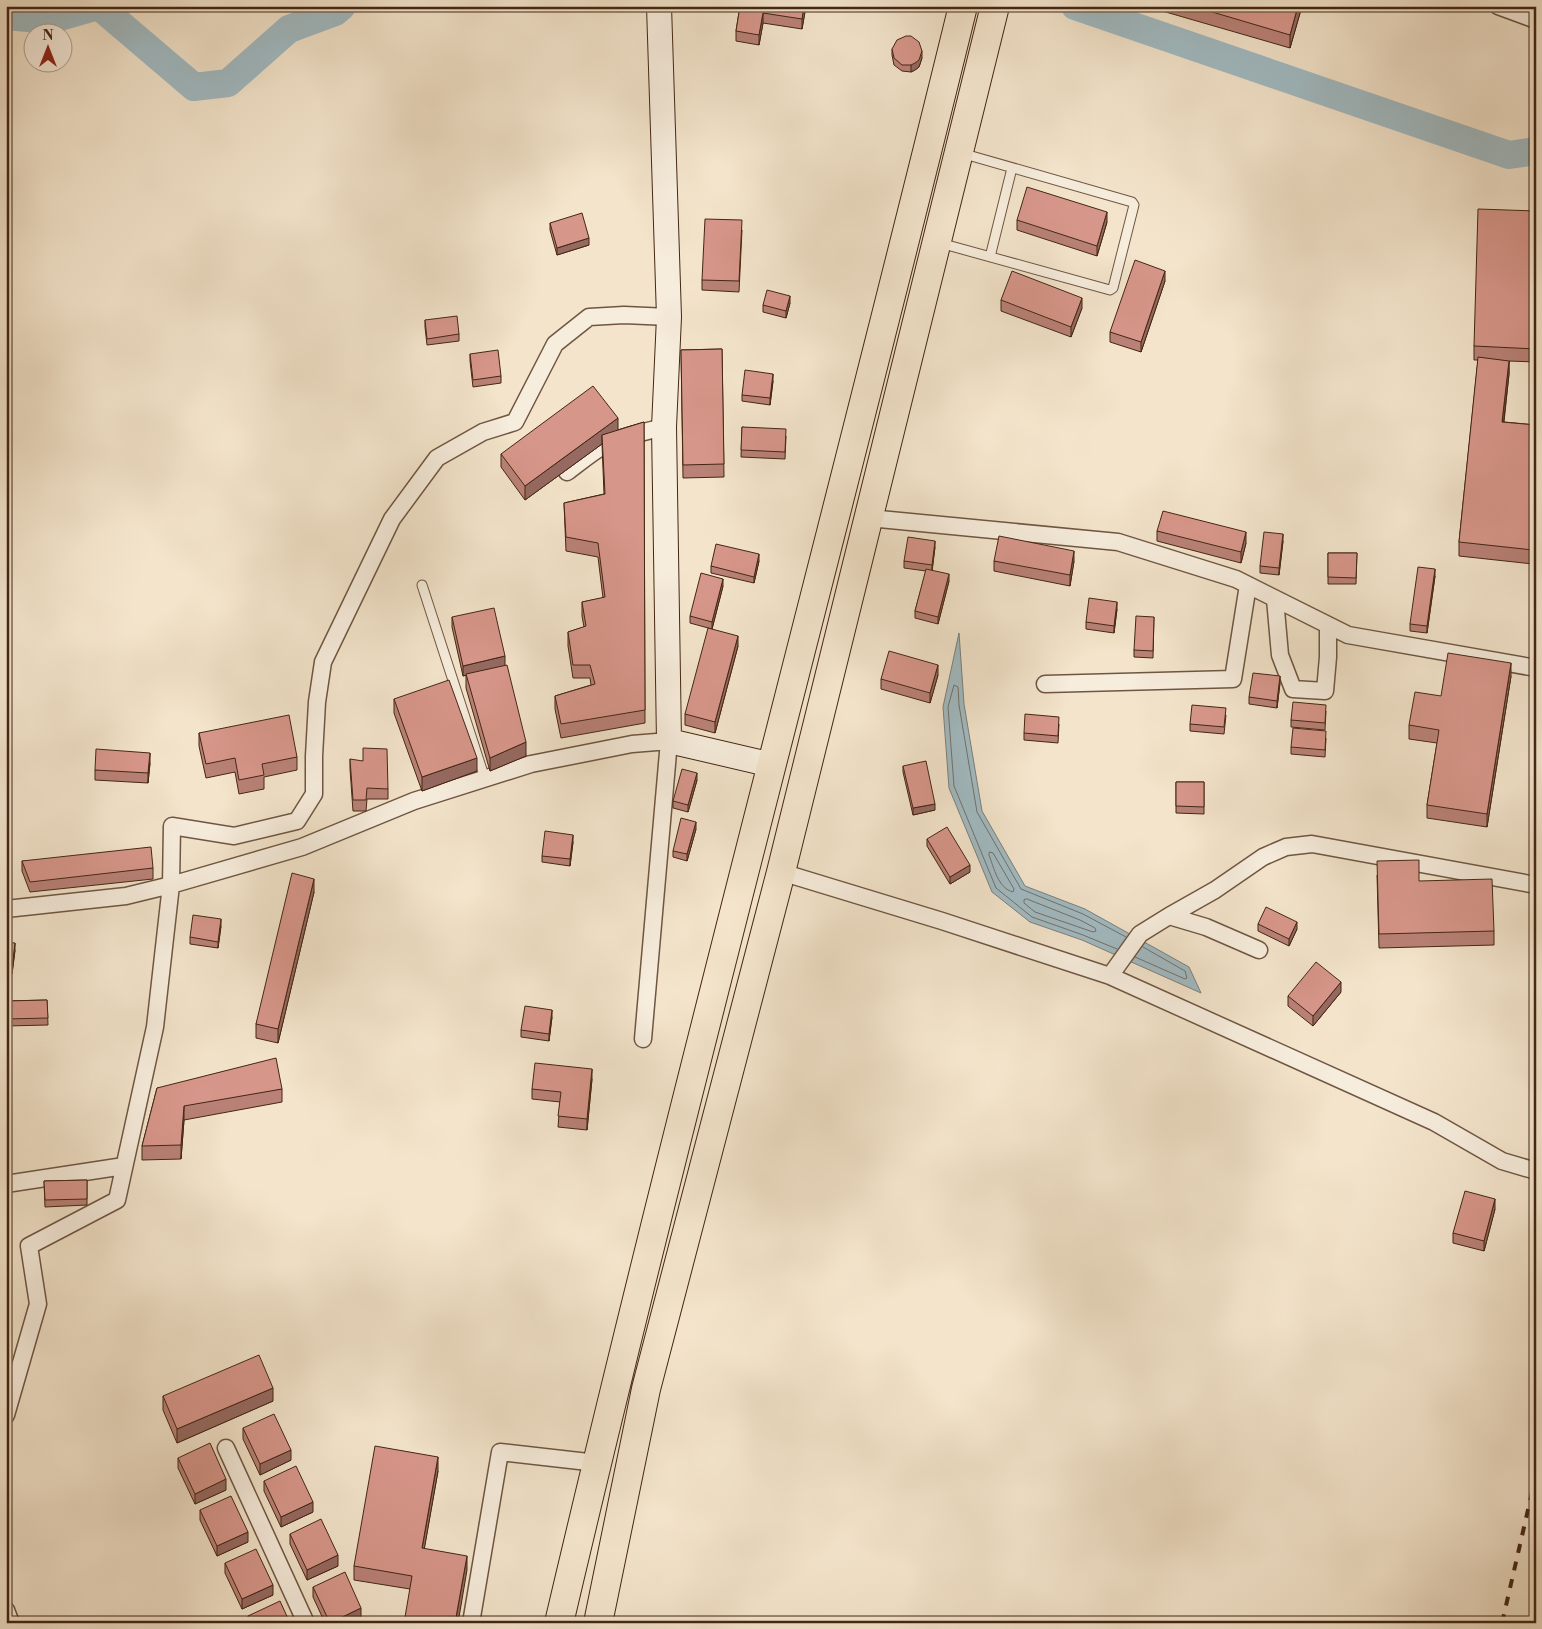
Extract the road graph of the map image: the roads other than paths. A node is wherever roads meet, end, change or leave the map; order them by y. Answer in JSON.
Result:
{"nodes":[{"id":1,"x":660,"y":6,"type":"edge"},
{"id":2,"x":1499,"y":6,"type":"edge"},
{"id":3,"x":961,"y":16,"type":"edge"},
{"id":4,"x":992,"y":18,"type":"edge"},
{"id":5,"x":1536,"y":20,"type":"edge"},
{"id":6,"x":959,"y":152,"type":"junction"},
{"id":7,"x":1012,"y":168,"type":"junction"},
{"id":8,"x":937,"y":242,"type":"junction"},
{"id":9,"x":990,"y":257,"type":"junction"},
{"id":10,"x":669,"y":317,"type":"junction"},
{"id":11,"x":664,"y":427,"type":"junction"},
{"id":12,"x":568,"y":472,"type":"edge"},
{"id":13,"x":869,"y":518,"type":"junction"},
{"id":14,"x":422,"y":585,"type":"dead end"},
{"id":15,"x":1248,"y":585,"type":"junction"},
{"id":16,"x":1275,"y":599,"type":"junction"},
{"id":17,"x":1328,"y":626,"type":"junction"},
{"id":18,"x":1536,"y":668,"type":"edge"},
{"id":19,"x":1045,"y":684,"type":"dead end"},
{"id":20,"x":669,"y":741,"type":"junction"},
{"id":21,"x":772,"y":765,"type":"junction"},
{"id":22,"x":485,"y":779,"type":"junction"},
{"id":23,"x":781,"y":872,"type":"junction"},
{"id":24,"x":171,"y":885,"type":"junction"},
{"id":25,"x":1536,"y":885,"type":"edge"},
{"id":26,"x":6,"y":909,"type":"edge"},
{"id":27,"x":1169,"y":916,"type":"junction"},
{"id":28,"x":1259,"y":950,"type":"dead end"},
{"id":29,"x":1114,"y":971,"type":"junction"},
{"id":30,"x":643,"y":1039,"type":"dead end"},
{"id":31,"x":124,"y":1166,"type":"junction"},
{"id":32,"x":1536,"y":1171,"type":"edge"},
{"id":33,"x":6,"y":1184,"type":"edge"},
{"id":34,"x":6,"y":1415,"type":"edge"},
{"id":35,"x":226,"y":1448,"type":"dead end"},
{"id":36,"x":597,"y":1463,"type":"junction"},
{"id":37,"x":6,"y":1610,"type":"edge"},
{"id":38,"x":11,"y":1623,"type":"edge"},
{"id":39,"x":306,"y":1623,"type":"edge"},
{"id":40,"x":471,"y":1623,"type":"edge"},
{"id":41,"x":559,"y":1623,"type":"edge"},
{"id":42,"x":598,"y":1623,"type":"edge"}],
"edges":[{"from":1,"to":10,"type":"street"},
{"from":2,"to":5,"type":"street"},
{"from":3,"to":21,"type":"highway"},
{"from":4,"to":6,"type":"highway"},
{"from":6,"to":7,"type":"lane"},
{"from":6,"to":8,"type":"highway"},
{"from":7,"to":9,"type":"lane"},
{"from":7,"to":9,"type":"lane"},
{"from":8,"to":9,"type":"lane"},
{"from":8,"to":13,"type":"highway"},
{"from":10,"to":11,"type":"street"},
{"from":10,"to":24,"type":"street"},
{"from":11,"to":12,"type":"street"},
{"from":11,"to":20,"type":"street"},
{"from":13,"to":15,"type":"street"},
{"from":13,"to":23,"type":"highway"},
{"from":14,"to":22,"type":"lane"},
{"from":15,"to":16,"type":"street"},
{"from":15,"to":19,"type":"street"},
{"from":16,"to":17,"type":"street"},
{"from":16,"to":17,"type":"street"},
{"from":17,"to":18,"type":"street"},
{"from":20,"to":21,"type":"street"},
{"from":20,"to":22,"type":"street"},
{"from":20,"to":30,"type":"street"},
{"from":21,"to":36,"type":"highway"},
{"from":22,"to":24,"type":"street"},
{"from":23,"to":29,"type":"street"},
{"from":23,"to":42,"type":"highway"},
{"from":24,"to":26,"type":"street"},
{"from":24,"to":31,"type":"street"},
{"from":25,"to":27,"type":"street"},
{"from":27,"to":28,"type":"street"},
{"from":27,"to":29,"type":"street"},
{"from":29,"to":32,"type":"street"},
{"from":31,"to":33,"type":"street"},
{"from":31,"to":34,"type":"street"},
{"from":35,"to":39,"type":"street"},
{"from":36,"to":40,"type":"street"},
{"from":36,"to":41,"type":"highway"},
{"from":37,"to":38,"type":"street"}]}
